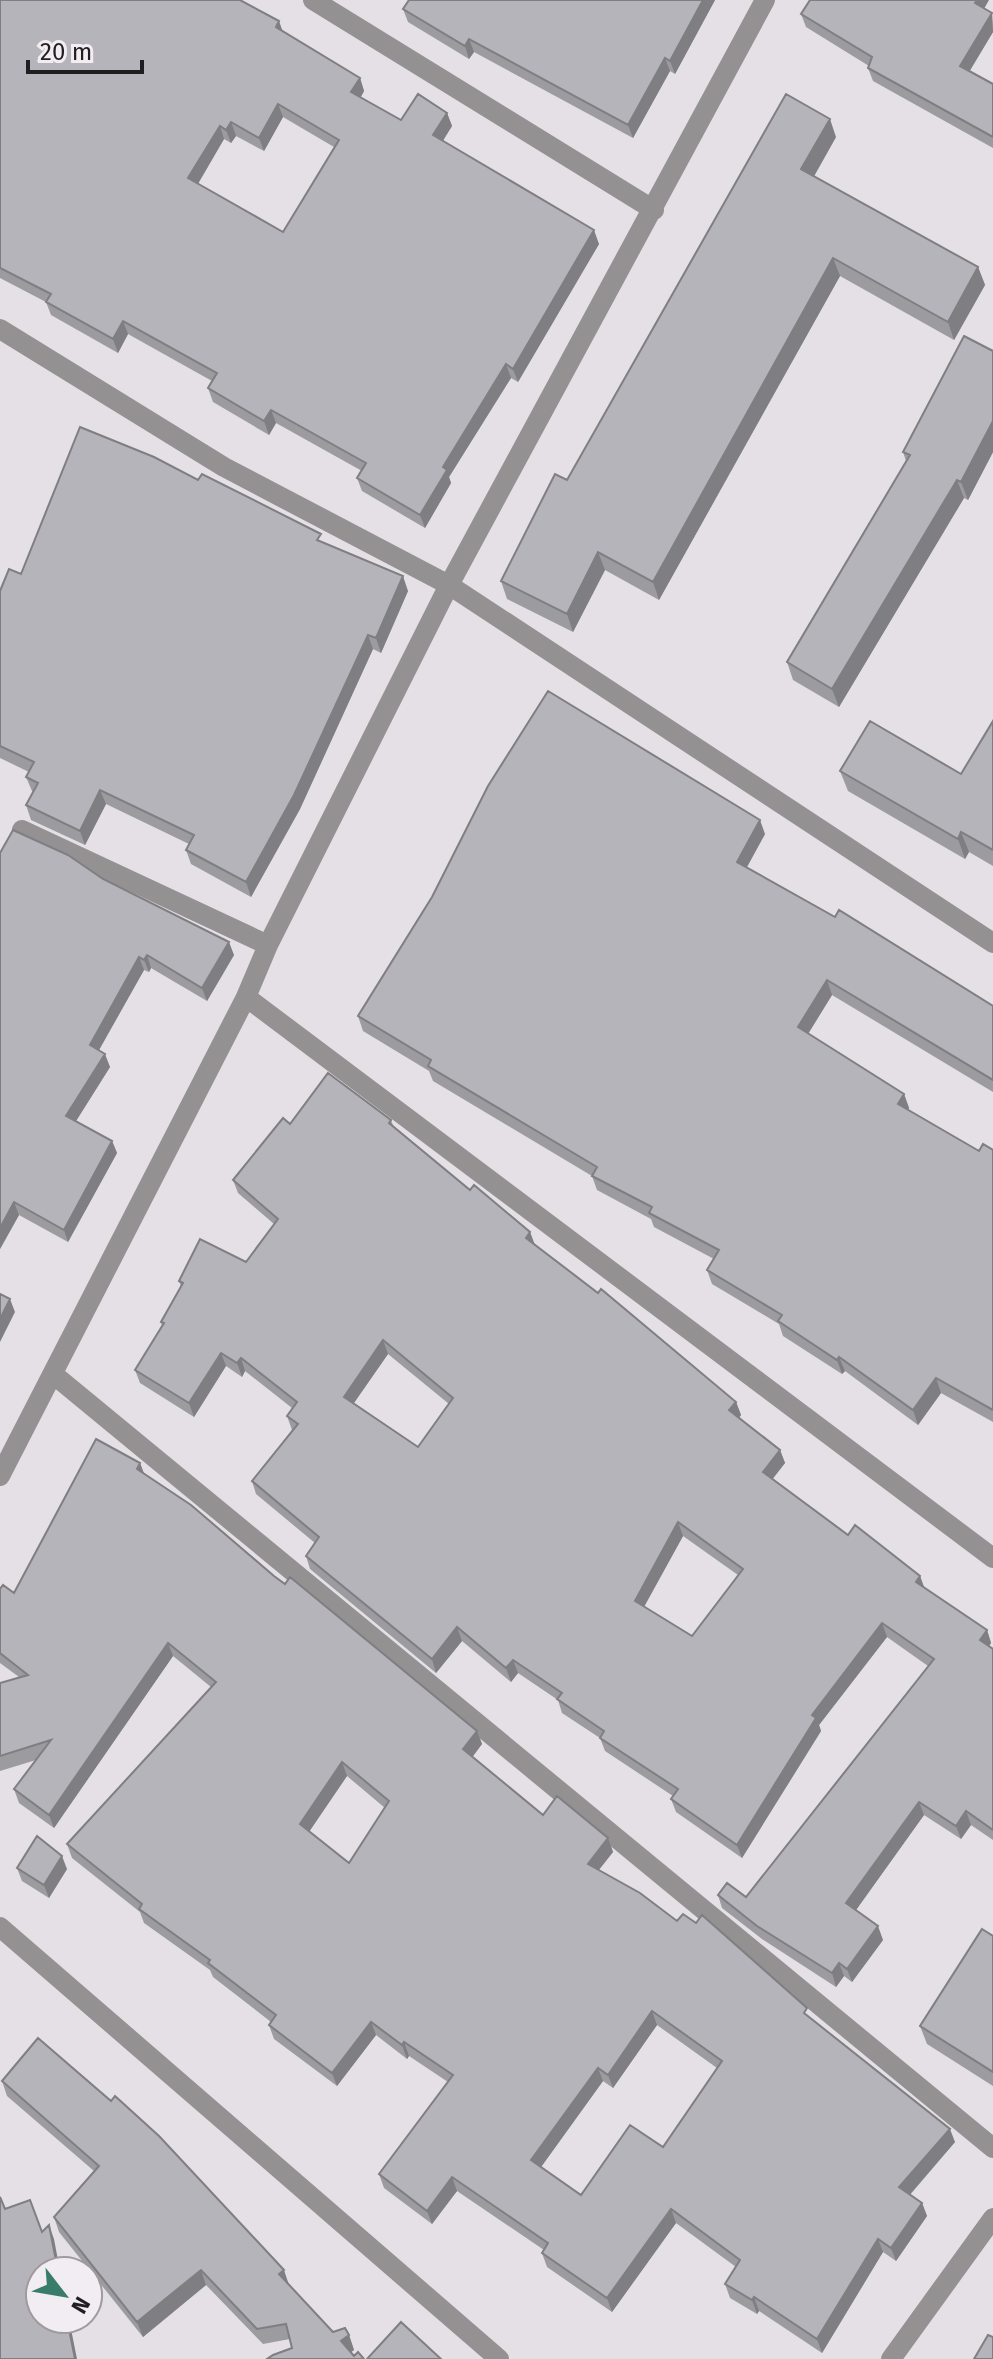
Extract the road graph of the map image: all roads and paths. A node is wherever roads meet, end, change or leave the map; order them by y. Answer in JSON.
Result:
{"nodes":[{"id":1,"x":313,"y":0,"type":"edge"},
{"id":2,"x":765,"y":0,"type":"edge"},
{"id":3,"x":654,"y":210,"type":"junction"},
{"id":4,"x":0,"y":329,"type":"edge"},
{"id":5,"x":449,"y":585,"type":"junction"},
{"id":6,"x":22,"y":830,"type":"edge"},
{"id":7,"x":993,"y":943,"type":"edge"},
{"id":8,"x":268,"y":945,"type":"junction"},
{"id":9,"x":246,"y":997,"type":"junction"},
{"id":10,"x":53,"y":1374,"type":"junction"},
{"id":11,"x":0,"y":1476,"type":"edge"},
{"id":12,"x":993,"y":1558,"type":"edge"},
{"id":13,"x":0,"y":1927,"type":"edge"},
{"id":14,"x":993,"y":2148,"type":"edge"},
{"id":15,"x":993,"y":2218,"type":"edge"},
{"id":16,"x":499,"y":2359,"type":"edge"},
{"id":17,"x":891,"y":2359,"type":"edge"}],
"edges":[{"from":1,"to":3,"type":"street"},
{"from":2,"to":3,"type":"street"},
{"from":3,"to":5,"type":"street"},
{"from":4,"to":5,"type":"street"},
{"from":5,"to":7,"type":"street"},
{"from":5,"to":8,"type":"street"},
{"from":6,"to":8,"type":"street"},
{"from":8,"to":9,"type":"street"},
{"from":9,"to":10,"type":"street"},
{"from":9,"to":12,"type":"street"},
{"from":10,"to":11,"type":"street"},
{"from":10,"to":14,"type":"street"},
{"from":13,"to":16,"type":"street"},
{"from":15,"to":17,"type":"street"}]}
